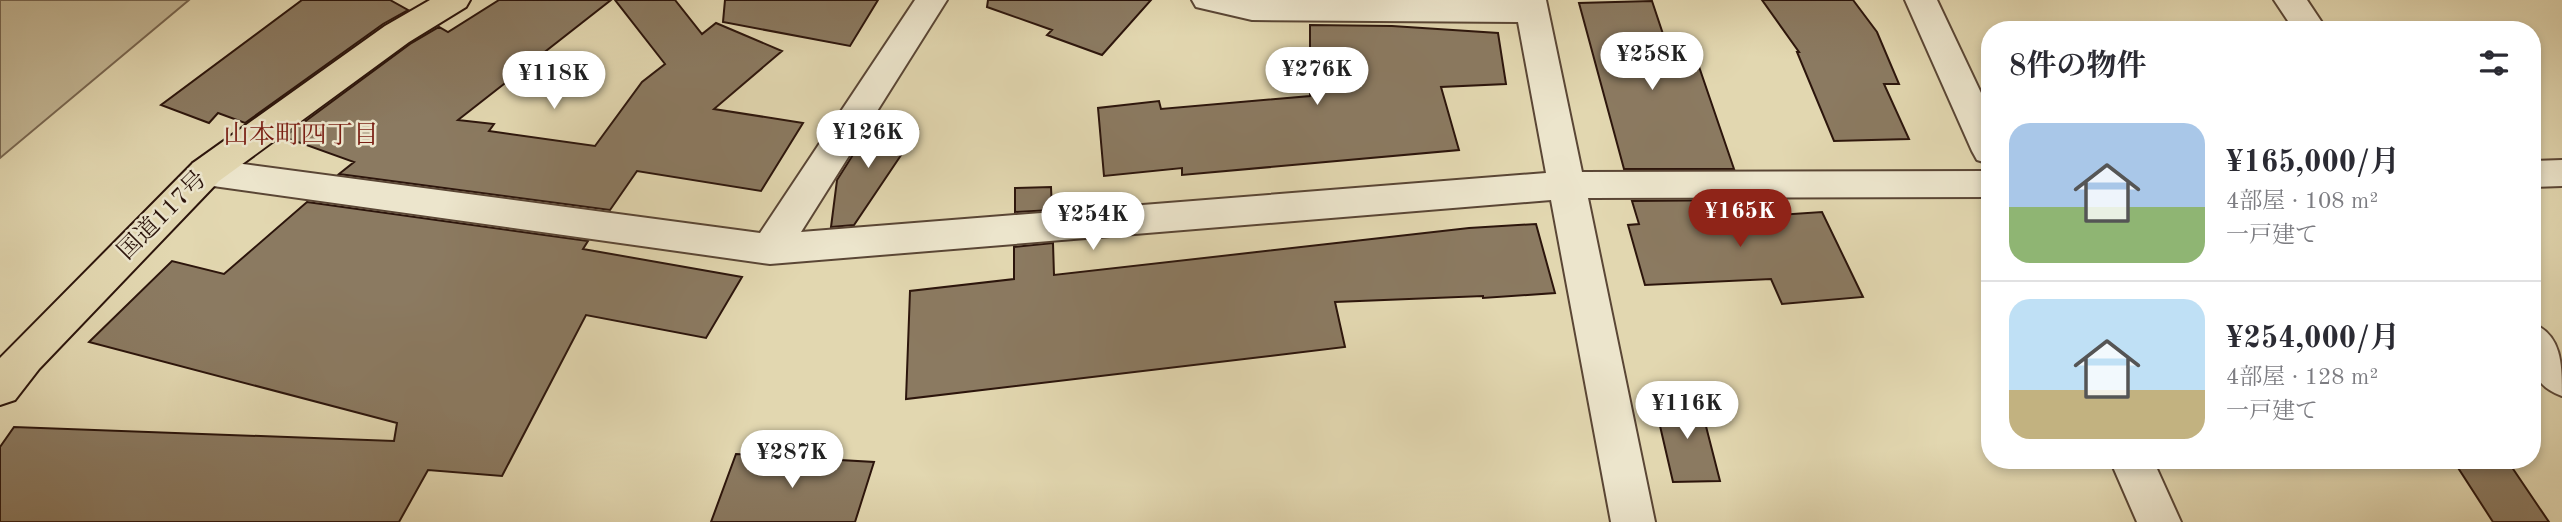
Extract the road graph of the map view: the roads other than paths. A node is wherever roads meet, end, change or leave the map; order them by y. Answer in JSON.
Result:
{"nodes":[{"id":1,"x":454,"y":0,"type":"edge"},
{"id":2,"x":931,"y":0,"type":"edge"},
{"id":3,"x":1208,"y":0,"type":"edge"},
{"id":4,"x":1921,"y":0,"type":"edge"},
{"id":5,"x":2290,"y":0,"type":"edge"},
{"id":6,"x":1530,"y":6,"type":"edge"},
{"id":7,"x":2305,"y":21,"type":"edge"},
{"id":8,"x":1981,"y":131,"type":"edge"},
{"id":9,"x":206,"y":172,"type":"junction"},
{"id":10,"x":2562,"y":173,"type":"edge"},
{"id":11,"x":2541,"y":174,"type":"edge"},
{"id":12,"x":1981,"y":184,"type":"edge"},
{"id":13,"x":1564,"y":185,"type":"junction"},
{"id":14,"x":770,"y":249,"type":"junction"},
{"id":15,"x":2541,"y":351,"type":"edge"},
{"id":16,"x":2562,"y":380,"type":"edge"},
{"id":17,"x":0,"y":388,"type":"edge"},
{"id":18,"x":2135,"y":469,"type":"edge"},
{"id":19,"x":1633,"y":522,"type":"edge"},
{"id":20,"x":2159,"y":522,"type":"edge"}],
"edges":[{"from":1,"to":9,"type":"highway","name":"国道117号"},
{"from":2,"to":14,"type":"street"},
{"from":3,"to":6,"type":"street"},
{"from":4,"to":8,"type":"street"},
{"from":5,"to":7,"type":"street"},
{"from":6,"to":13,"type":"street"},
{"from":9,"to":14,"type":"street"},
{"from":9,"to":17,"type":"highway","name":"国道117号"},
{"from":10,"to":11,"type":"street"},
{"from":12,"to":13,"type":"street"},
{"from":13,"to":14,"type":"street"},
{"from":13,"to":19,"type":"street"},
{"from":15,"to":16,"type":"street"},
{"from":18,"to":20,"type":"street"}]}
